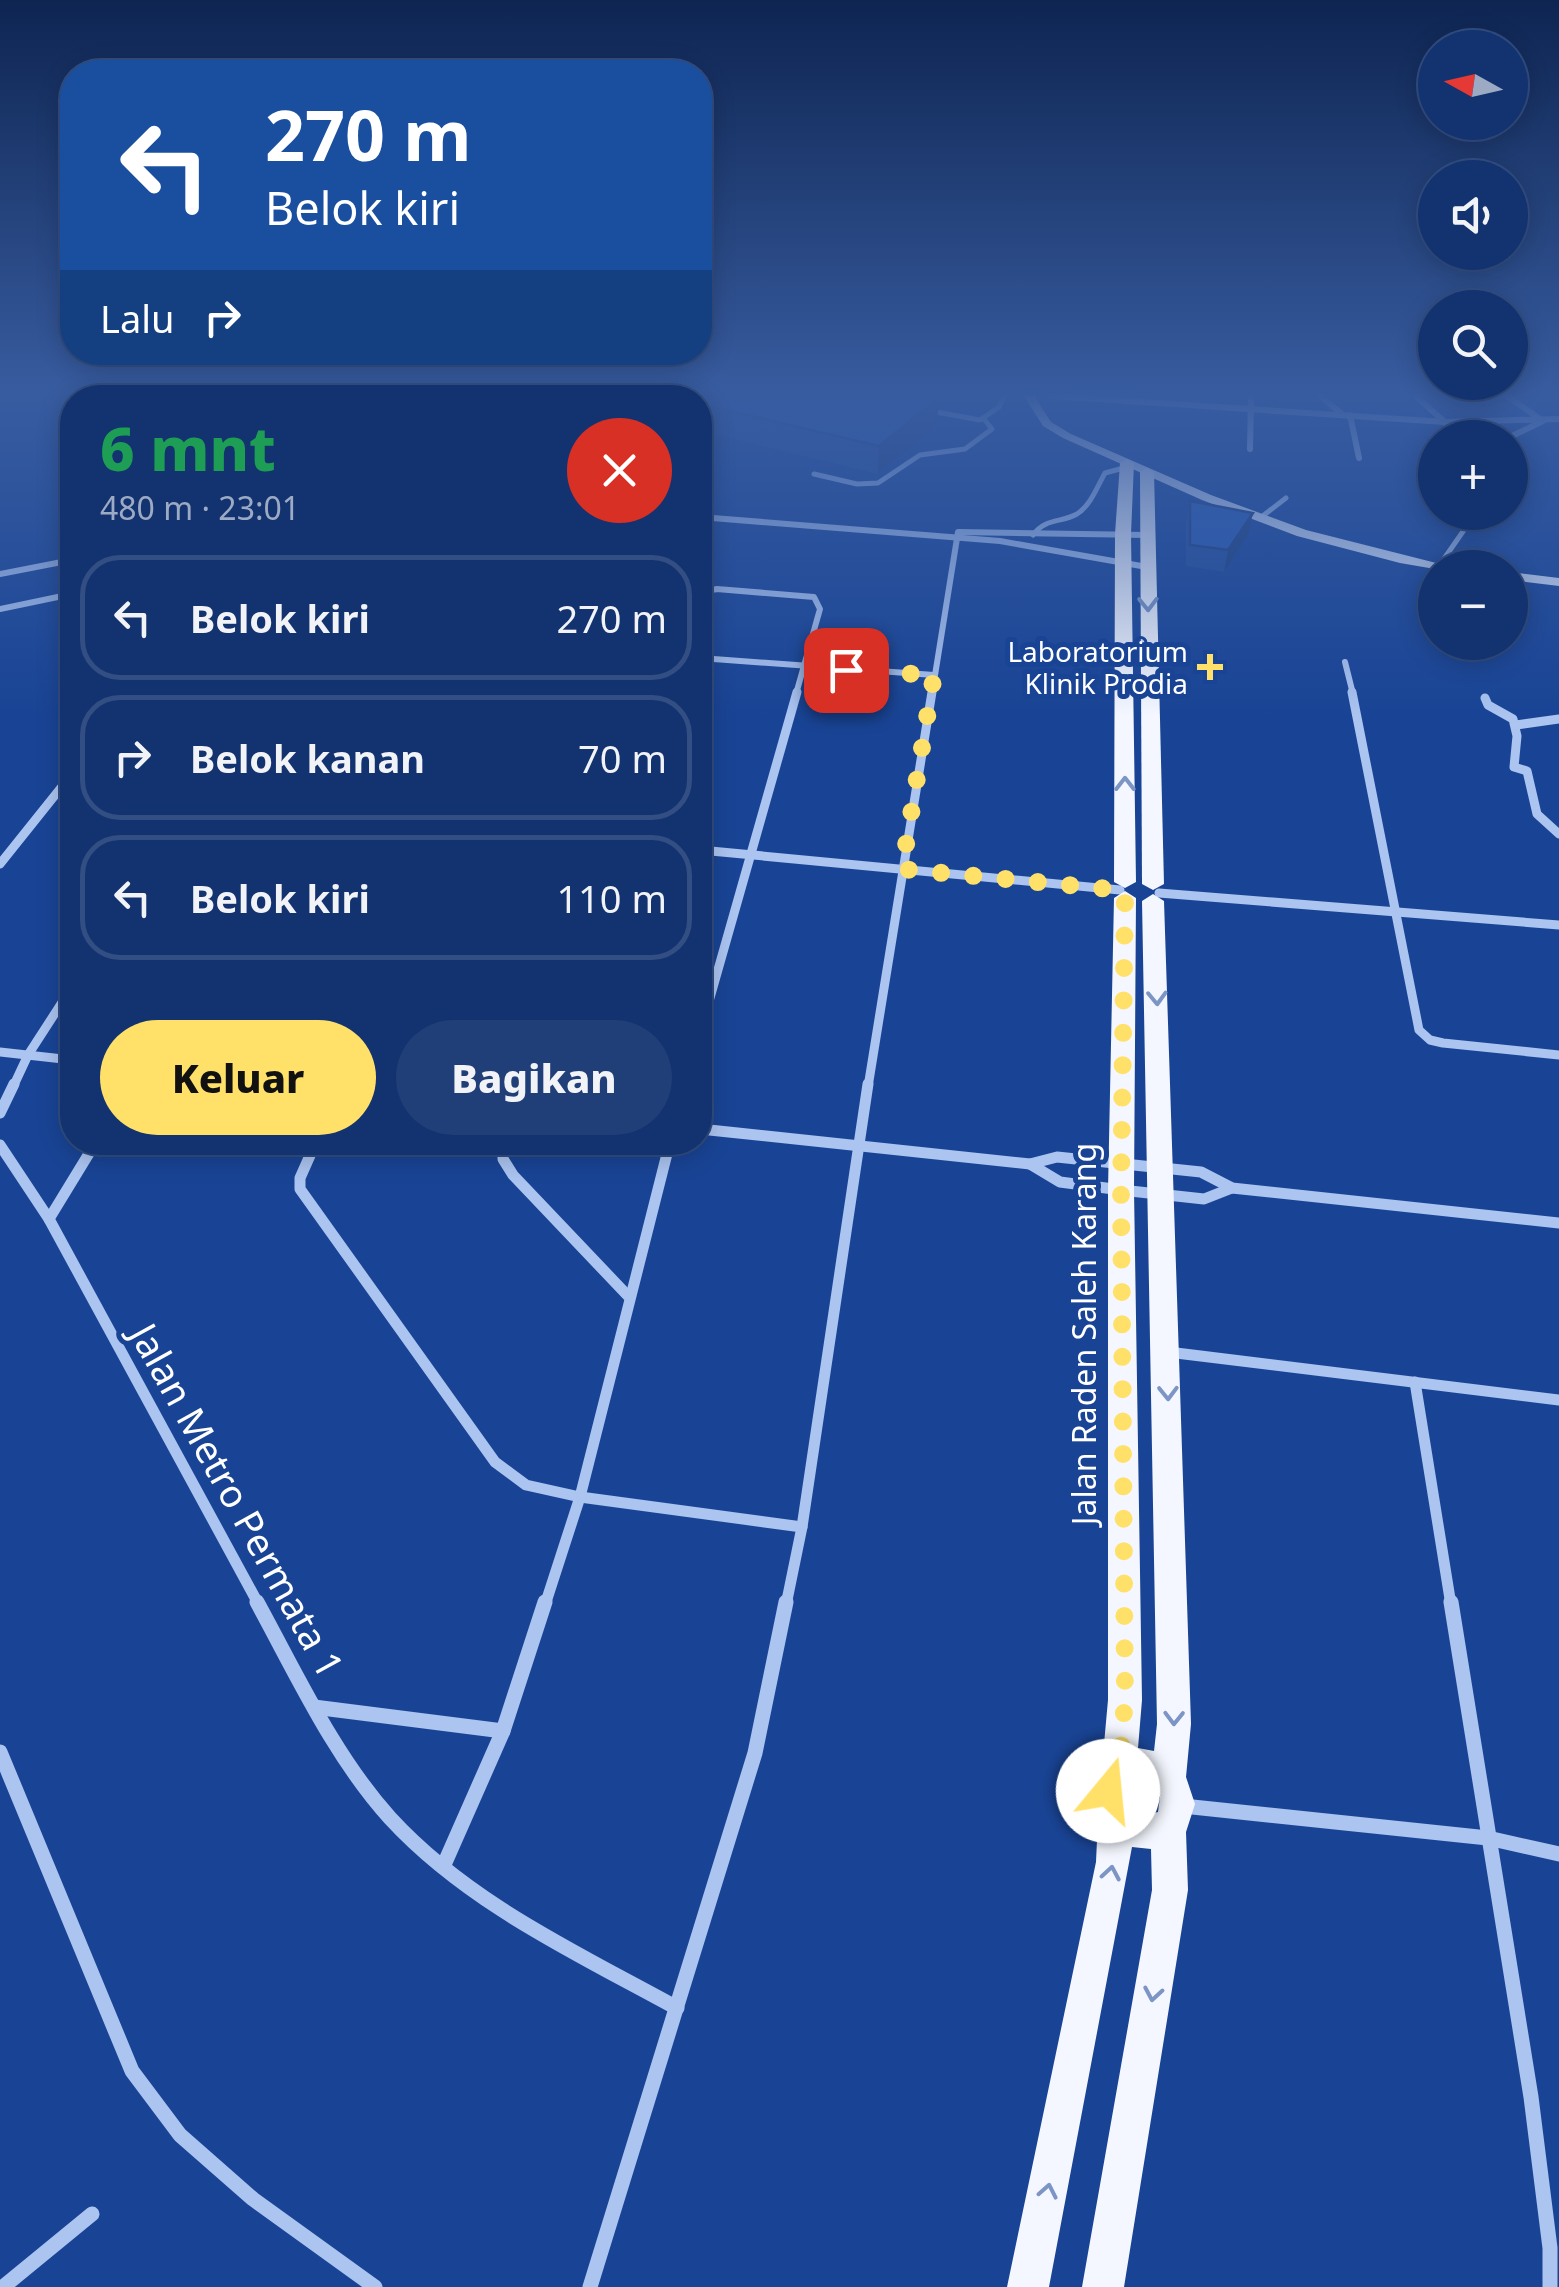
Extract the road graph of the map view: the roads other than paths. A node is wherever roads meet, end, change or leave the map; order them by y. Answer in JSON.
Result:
{"nodes":[{"id":1,"x":1088,"y":503,"type":"edge"},
{"id":2,"x":1125,"y":503,"type":"edge"},
{"id":3,"x":1147,"y":503,"type":"edge"},
{"id":4,"x":1222,"y":503,"type":"edge"},
{"id":5,"x":1280,"y":503,"type":"edge"},
{"id":6,"x":712,"y":518,"type":"edge"},
{"id":7,"x":1260,"y":518,"type":"junction"},
{"id":8,"x":958,"y":534,"type":"junction"},
{"id":9,"x":1123,"y":534,"type":"junction"},
{"id":10,"x":1032,"y":535,"type":"junction"},
{"id":11,"x":1146,"y":535,"type":"junction"},
{"id":12,"x":1418,"y":561,"type":"edge"},
{"id":13,"x":60,"y":562,"type":"edge"},
{"id":14,"x":1123,"y":566,"type":"junction"},
{"id":15,"x":1147,"y":567,"type":"junction"},
{"id":16,"x":0,"y":574,"type":"edge"},
{"id":17,"x":1528,"y":578,"type":"edge"},
{"id":18,"x":1559,"y":582,"type":"edge"},
{"id":19,"x":712,"y":589,"type":"edge"},
{"id":20,"x":60,"y":596,"type":"edge"},
{"id":21,"x":0,"y":608,"type":"edge"},
{"id":22,"x":712,"y":659,"type":"edge"},
{"id":23,"x":1345,"y":662,"type":"dead end"},
{"id":24,"x":806,"y":666,"type":"junction"},
{"id":25,"x":934,"y":675,"type":"junction"},
{"id":26,"x":1485,"y":698,"type":"dead end"},
{"id":27,"x":1559,"y":718,"type":"edge"},
{"id":28,"x":1516,"y":725,"type":"junction"},
{"id":29,"x":60,"y":796,"type":"edge"},
{"id":30,"x":1559,"y":834,"type":"edge"},
{"id":31,"x":712,"y":851,"type":"edge"},
{"id":32,"x":749,"y":854,"type":"junction"},
{"id":33,"x":0,"y":864,"type":"edge"},
{"id":34,"x":902,"y":869,"type":"junction"},
{"id":35,"x":1139,"y":891,"type":"junction"},
{"id":36,"x":1394,"y":909,"type":"junction"},
{"id":37,"x":1559,"y":925,"type":"edge"},
{"id":38,"x":712,"y":989,"type":"edge"},
{"id":39,"x":60,"y":1006,"type":"edge"},
{"id":40,"x":0,"y":1052,"type":"edge"},
{"id":41,"x":28,"y":1055,"type":"junction"},
{"id":42,"x":1559,"y":1055,"type":"edge"},
{"id":43,"x":60,"y":1059,"type":"edge"},
{"id":44,"x":0,"y":1113,"type":"edge"},
{"id":45,"x":712,"y":1130,"type":"edge"},
{"id":46,"x":0,"y":1145,"type":"edge"},
{"id":47,"x":858,"y":1147,"type":"junction"},
{"id":48,"x":88,"y":1155,"type":"edge"},
{"id":49,"x":310,"y":1155,"type":"edge"},
{"id":50,"x":502,"y":1155,"type":"edge"},
{"id":51,"x":667,"y":1155,"type":"edge"},
{"id":52,"x":1030,"y":1164,"type":"junction"},
{"id":53,"x":1122,"y":1177,"type":"junction"},
{"id":54,"x":1162,"y":1181,"type":"junction"},
{"id":55,"x":1232,"y":1188,"type":"junction"},
{"id":56,"x":49,"y":1220,"type":"junction"},
{"id":57,"x":1559,"y":1222,"type":"edge"},
{"id":58,"x":629,"y":1297,"type":"junction"},
{"id":59,"x":1168,"y":1352,"type":"junction"},
{"id":60,"x":1415,"y":1382,"type":"junction"},
{"id":61,"x":1559,"y":1400,"type":"edge"},
{"id":62,"x":580,"y":1497,"type":"junction"},
{"id":63,"x":802,"y":1527,"type":"junction"},
{"id":64,"x":314,"y":1707,"type":"junction"},
{"id":65,"x":503,"y":1731,"type":"junction"},
{"id":66,"x":0,"y":1752,"type":"edge"},
{"id":67,"x":1119,"y":1769,"type":"junction"},
{"id":68,"x":1172,"y":1804,"type":"junction"},
{"id":69,"x":1116,"y":1818,"type":"junction"},
{"id":70,"x":1488,"y":1838,"type":"junction"},
{"id":71,"x":1559,"y":1854,"type":"edge"},
{"id":72,"x":444,"y":1867,"type":"junction"},
{"id":73,"x":677,"y":2008,"type":"junction"},
{"id":74,"x":92,"y":2214,"type":"dead end"},
{"id":75,"x":3,"y":2287,"type":"edge"},
{"id":76,"x":375,"y":2287,"type":"edge"},
{"id":77,"x":590,"y":2287,"type":"edge"},
{"id":78,"x":1028,"y":2287,"type":"edge"},
{"id":79,"x":1103,"y":2287,"type":"edge"},
{"id":80,"x":1550,"y":2287,"type":"edge"}],
"edges":[{"from":1,"to":10,"type":"lane"},
{"from":2,"to":9,"type":"main road","name":"Jalan Raden Saleh Karang"},
{"from":3,"to":11,"type":"main road","name":"Jalan Raden Saleh Karang"},
{"from":4,"to":7,"type":"main road"},
{"from":5,"to":7,"type":"lane"},
{"from":6,"to":8,"type":"street"},
{"from":7,"to":12,"type":"main road"},
{"from":8,"to":10,"type":"street"},
{"from":8,"to":14,"type":"street"},
{"from":8,"to":25,"type":"street"},
{"from":9,"to":10,"type":"street"},
{"from":9,"to":11,"type":"street"},
{"from":9,"to":14,"type":"main road","name":"Jalan Raden Saleh Karang"},
{"from":11,"to":15,"type":"main road","name":"Jalan Raden Saleh Karang"},
{"from":13,"to":16,"type":"street"},
{"from":14,"to":15,"type":"street"},
{"from":35,"to":14,"type":"main road","name":"Jalan Raden Saleh Karang","one_way":true},
{"from":15,"to":35,"type":"main road","name":"Jalan Raden Saleh Karang","one_way":true},
{"from":17,"to":18,"type":"main road"},
{"from":19,"to":24,"type":"street"},
{"from":20,"to":21,"type":"street"},
{"from":22,"to":24,"type":"street"},
{"from":23,"to":36,"type":"street"},
{"from":24,"to":25,"type":"street"},
{"from":24,"to":32,"type":"street"},
{"from":25,"to":34,"type":"street"},
{"from":26,"to":28,"type":"street"},
{"from":27,"to":28,"type":"street"},
{"from":28,"to":30,"type":"street"},
{"from":29,"to":33,"type":"street"},
{"from":31,"to":32,"type":"street"},
{"from":32,"to":34,"type":"street"},
{"from":32,"to":38,"type":"street"},
{"from":34,"to":35,"type":"street"},
{"from":34,"to":47,"type":"street"},
{"from":35,"to":36,"type":"street"},
{"from":35,"to":53,"type":"main road","name":"Jalan Raden Saleh Karang"},
{"from":35,"to":54,"type":"main road","name":"Jalan Raden Saleh Karang","one_way":true},
{"from":36,"to":37,"type":"street"},
{"from":36,"to":42,"type":"street"},
{"from":39,"to":41,"type":"street"},
{"from":40,"to":41,"type":"street"},
{"from":41,"to":43,"type":"street"},
{"from":41,"to":44,"type":"street"},
{"from":45,"to":47,"type":"street"},
{"from":46,"to":56,"type":"street","name":"Jalan Metro Permata 1"},
{"from":47,"to":52,"type":"street"},
{"from":47,"to":63,"type":"street"},
{"from":48,"to":56,"type":"street"},
{"from":49,"to":62,"type":"street"},
{"from":50,"to":58,"type":"street"},
{"from":51,"to":58,"type":"street"},
{"from":52,"to":53,"type":"street"},
{"from":52,"to":53,"type":"street"},
{"from":53,"to":54,"type":"street"},
{"from":53,"to":54,"type":"street"},
{"from":53,"to":67,"type":"main road","name":"Jalan Raden Saleh Karang"},
{"from":54,"to":55,"type":"street"},
{"from":54,"to":55,"type":"street"},
{"from":54,"to":59,"type":"main road","name":"Jalan Raden Saleh Karang"},
{"from":55,"to":57,"type":"street"},
{"from":56,"to":64,"type":"street","name":"Jalan Metro Permata 1"},
{"from":58,"to":62,"type":"street"},
{"from":59,"to":60,"type":"street"},
{"from":59,"to":68,"type":"main road","name":"Jalan Raden Saleh Karang","one_way":true},
{"from":60,"to":61,"type":"street"},
{"from":60,"to":70,"type":"street"},
{"from":62,"to":63,"type":"street"},
{"from":62,"to":65,"type":"street"},
{"from":63,"to":73,"type":"street"},
{"from":64,"to":65,"type":"street"},
{"from":64,"to":72,"type":"street","name":"Jalan Metro Permata 1"},
{"from":65,"to":72,"type":"street"},
{"from":66,"to":76,"type":"street"},
{"from":67,"to":68,"type":"main road"},
{"from":67,"to":69,"type":"main road"},
{"from":68,"to":69,"type":"main road"},
{"from":68,"to":70,"type":"street"},
{"from":68,"to":79,"type":"main road","name":"Jalan Raden Saleh Karang","one_way":true},
{"from":78,"to":69,"type":"main road","one_way":true},
{"from":70,"to":71,"type":"street"},
{"from":70,"to":80,"type":"street"},
{"from":72,"to":73,"type":"street","name":"Jalan Metro Permata 1"},
{"from":73,"to":77,"type":"street"},
{"from":74,"to":75,"type":"street"}]}
